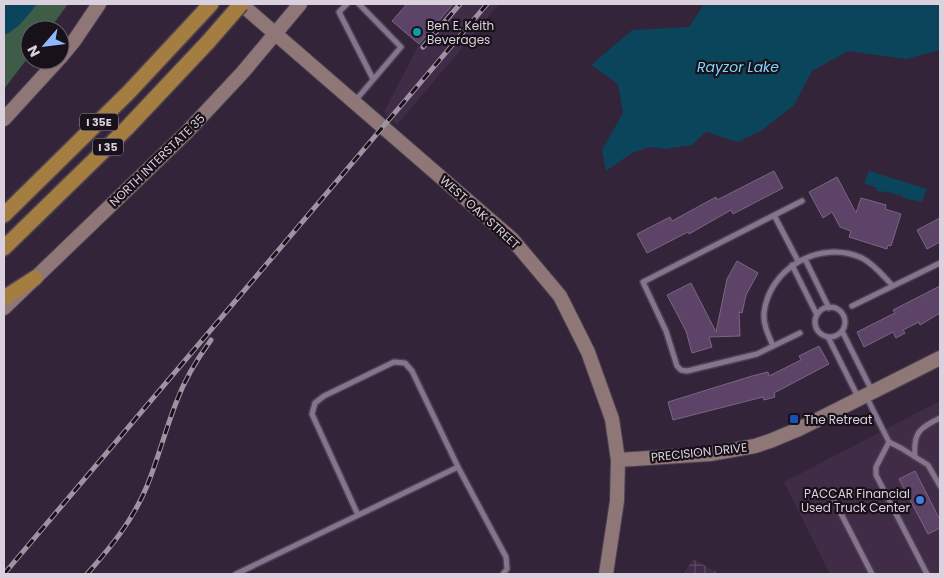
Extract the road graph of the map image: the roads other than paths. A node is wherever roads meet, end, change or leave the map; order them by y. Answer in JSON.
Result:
{"nodes":[{"id":1,"x":99,"y":4,"type":"edge"},
{"id":2,"x":211,"y":4,"type":"edge"},
{"id":3,"x":241,"y":4,"type":"edge"},
{"id":4,"x":300,"y":4,"type":"edge"},
{"id":5,"x":347,"y":4,"type":"edge"},
{"id":6,"x":359,"y":4,"type":"edge"},
{"id":7,"x":276,"y":33,"type":"junction"},
{"id":8,"x":70,"y":46,"type":"edge"},
{"id":9,"x":49,"y":70,"type":"edge"},
{"id":10,"x":373,"y":79,"type":"junction"},
{"id":11,"x":355,"y":101,"type":"junction"},
{"id":12,"x":4,"y":119,"type":"edge"},
{"id":13,"x":802,"y":201,"type":"dead end"},
{"id":14,"x":4,"y":215,"type":"edge"},
{"id":15,"x":774,"y":215,"type":"junction"},
{"id":16,"x":4,"y":248,"type":"edge"},
{"id":17,"x":805,"y":259,"type":"junction"},
{"id":18,"x":798,"y":262,"type":"junction"},
{"id":19,"x":940,"y":263,"type":"edge"},
{"id":20,"x":792,"y":265,"type":"junction"},
{"id":21,"x":35,"y":278,"type":"junction"},
{"id":22,"x":893,"y":286,"type":"junction"},
{"id":23,"x":4,"y":298,"type":"edge"},
{"id":24,"x":852,"y":306,"type":"dead end"},
{"id":25,"x":4,"y":308,"type":"edge"},
{"id":26,"x":828,"y":308,"type":"junction"},
{"id":27,"x":817,"y":315,"type":"junction"},
{"id":28,"x":842,"y":331,"type":"junction"},
{"id":29,"x":800,"y":333,"type":"dead end"},
{"id":30,"x":828,"y":337,"type":"junction"},
{"id":31,"x":773,"y":346,"type":"junction"},
{"id":32,"x":940,"y":358,"type":"edge"},
{"id":33,"x":866,"y":395,"type":"junction"},
{"id":34,"x":940,"y":418,"type":"edge"},
{"id":35,"x":889,"y":442,"type":"junction"},
{"id":36,"x":915,"y":457,"type":"junction"},
{"id":37,"x":618,"y":460,"type":"junction"},
{"id":38,"x":458,"y":467,"type":"junction"},
{"id":39,"x":940,"y":486,"type":"edge"},
{"id":40,"x":834,"y":500,"type":"dead end"},
{"id":41,"x":358,"y":515,"type":"junction"},
{"id":42,"x":236,"y":574,"type":"edge"},
{"id":43,"x":502,"y":574,"type":"edge"},
{"id":44,"x":606,"y":574,"type":"edge"},
{"id":45,"x":872,"y":574,"type":"edge"},
{"id":46,"x":927,"y":574,"type":"edge"}],
"edges":[{"from":1,"to":8,"type":"street"},
{"from":2,"to":14,"type":"highway","number":"I 35E"},
{"from":3,"to":7,"type":"street","name":"WEST OAK STREET"},
{"from":3,"to":16,"type":"highway","number":"I 35","bridge":true},
{"from":4,"to":7,"type":"street","name":"NORTH INTERSTATE 35"},
{"from":5,"to":10,"type":"lane"},
{"from":6,"to":10,"type":"lane"},
{"from":7,"to":11,"type":"street","name":"WEST OAK STREET"},
{"from":7,"to":21,"type":"street","name":"NORTH INTERSTATE 35"},
{"from":9,"to":12,"type":"street"},
{"from":10,"to":11,"type":"lane"},
{"from":11,"to":37,"type":"street","name":"WEST OAK STREET"},
{"from":13,"to":15,"type":"lane"},
{"from":15,"to":18,"type":"lane"},
{"from":15,"to":31,"type":"lane"},
{"from":17,"to":18,"type":"lane"},
{"from":17,"to":22,"type":"lane"},
{"from":17,"to":26,"type":"lane"},
{"from":18,"to":20,"type":"lane"},
{"from":19,"to":22,"type":"lane"},
{"from":20,"to":27,"type":"lane"},
{"from":20,"to":31,"type":"lane"},
{"from":21,"to":23,"type":"highway"},
{"from":21,"to":25,"type":"street","name":"NORTH INTERSTATE 35"},
{"from":22,"to":24,"type":"lane"},
{"from":26,"to":27,"type":"lane"},
{"from":26,"to":28,"type":"lane"},
{"from":27,"to":30,"type":"lane"},
{"from":28,"to":30,"type":"lane"},
{"from":28,"to":33,"type":"lane"},
{"from":29,"to":31,"type":"lane"},
{"from":30,"to":33,"type":"lane"},
{"from":32,"to":33,"type":"street","name":"PRECISION DRIVE"},
{"from":33,"to":35,"type":"lane"},
{"from":33,"to":37,"type":"street","name":"PRECISION DRIVE"},
{"from":34,"to":36,"type":"lane"},
{"from":35,"to":36,"type":"lane"},
{"from":35,"to":46,"type":"lane"},
{"from":36,"to":39,"type":"lane"},
{"from":37,"to":44,"type":"street","name":"WEST OAK STREET"},
{"from":38,"to":41,"type":"lane"},
{"from":38,"to":41,"type":"lane"},
{"from":38,"to":43,"type":"lane"},
{"from":40,"to":45,"type":"lane"},
{"from":41,"to":42,"type":"lane"}]}
